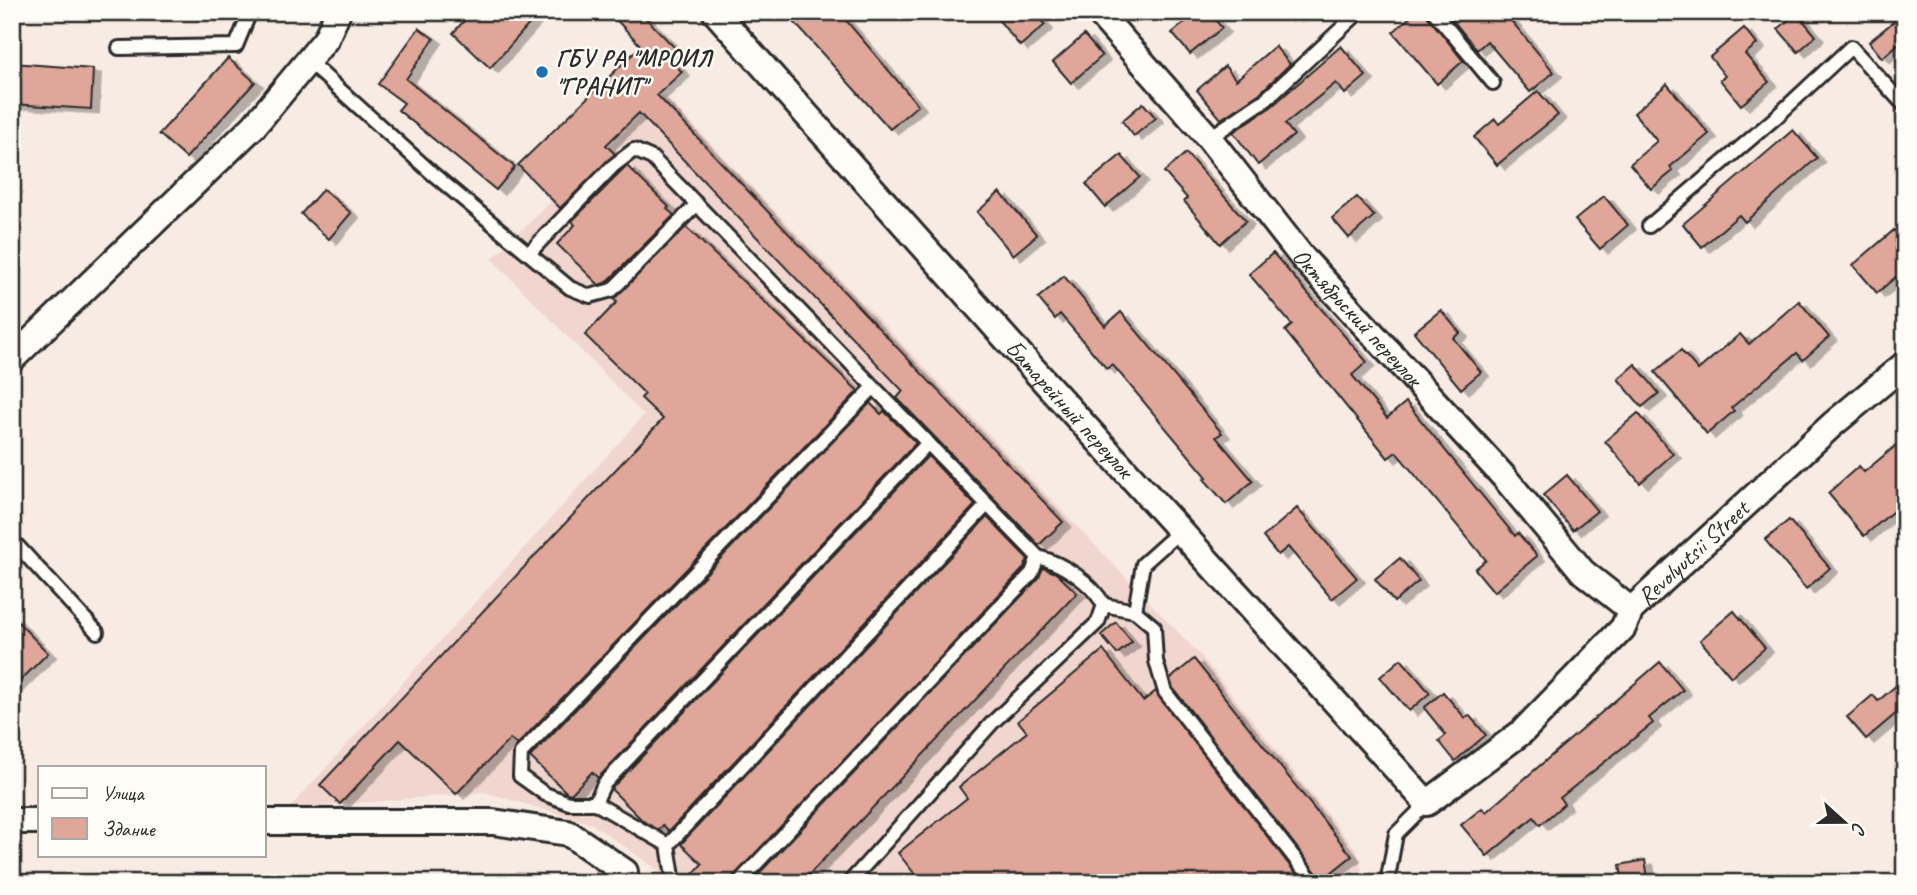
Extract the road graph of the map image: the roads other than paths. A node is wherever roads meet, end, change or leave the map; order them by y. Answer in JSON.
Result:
{"nodes":[{"id":1,"x":250,"y":12,"type":"edge"},
{"id":2,"x":338,"y":12,"type":"edge"},
{"id":3,"x":715,"y":12,"type":"edge"},
{"id":4,"x":1098,"y":12,"type":"edge"},
{"id":5,"x":1359,"y":12,"type":"edge"},
{"id":6,"x":1434,"y":12,"type":"edge"},
{"id":7,"x":120,"y":48,"type":"dead end"},
{"id":8,"x":308,"y":61,"type":"junction"},
{"id":9,"x":1493,"y":83,"type":"dead end"},
{"id":10,"x":1905,"y":106,"type":"edge"},
{"id":11,"x":1209,"y":138,"type":"junction"},
{"id":12,"x":697,"y":204,"type":"junction"},
{"id":13,"x":1649,"y":226,"type":"dead end"},
{"id":14,"x":529,"y":253,"type":"junction"},
{"id":15,"x":12,"y":359,"type":"edge"},
{"id":16,"x":1905,"y":364,"type":"edge"},
{"id":17,"x":872,"y":389,"type":"junction"},
{"id":18,"x":927,"y":444,"type":"junction"},
{"id":19,"x":986,"y":506,"type":"junction"},
{"id":20,"x":1180,"y":531,"type":"junction"},
{"id":21,"x":12,"y":540,"type":"edge"},
{"id":22,"x":1038,"y":557,"type":"junction"},
{"id":23,"x":1104,"y":605,"type":"junction"},
{"id":24,"x":1630,"y":610,"type":"junction"},
{"id":25,"x":1135,"y":611,"type":"junction"},
{"id":26,"x":97,"y":632,"type":"dead end"},
{"id":27,"x":594,"y":803,"type":"junction"},
{"id":28,"x":1427,"y":803,"type":"junction"},
{"id":29,"x":12,"y":821,"type":"edge"},
{"id":30,"x":38,"y":821,"type":"edge"},
{"id":31,"x":266,"y":822,"type":"edge"},
{"id":32,"x":668,"y":845,"type":"junction"},
{"id":33,"x":626,"y":883,"type":"edge"},
{"id":34,"x":674,"y":883,"type":"edge"},
{"id":35,"x":738,"y":883,"type":"edge"},
{"id":36,"x":849,"y":883,"type":"edge"},
{"id":37,"x":1314,"y":883,"type":"edge"},
{"id":38,"x":1387,"y":883,"type":"edge"}],
"edges":[{"from":1,"to":7,"type":"lane"},
{"from":2,"to":8,"type":"street"},
{"from":3,"to":20,"type":"street","name":"Батарейный переулок"},
{"from":4,"to":11,"type":"street","name":"Октябрьский переулок"},
{"from":5,"to":11,"type":"lane"},
{"from":6,"to":9,"type":"lane"},
{"from":8,"to":14,"type":"lane"},
{"from":8,"to":15,"type":"street"},
{"from":10,"to":13,"type":"lane"},
{"from":11,"to":24,"type":"street","name":"Октябрьский переулок"},
{"from":12,"to":14,"type":"lane"},
{"from":12,"to":14,"type":"lane"},
{"from":12,"to":17,"type":"lane"},
{"from":16,"to":24,"type":"street","name":"Revolyutsii Street"},
{"from":17,"to":18,"type":"lane"},
{"from":17,"to":27,"type":"lane"},
{"from":18,"to":19,"type":"lane"},
{"from":18,"to":27,"type":"lane"},
{"from":19,"to":22,"type":"lane"},
{"from":19,"to":32,"type":"lane"},
{"from":20,"to":25,"type":"lane"},
{"from":20,"to":28,"type":"street","name":"Батарейный переулок"},
{"from":21,"to":26,"type":"lane"},
{"from":22,"to":23,"type":"lane"},
{"from":22,"to":35,"type":"lane"},
{"from":23,"to":25,"type":"lane"},
{"from":23,"to":36,"type":"lane"},
{"from":24,"to":28,"type":"street","name":"Revolyutsii Street"},
{"from":25,"to":37,"type":"lane"},
{"from":27,"to":32,"type":"lane"},
{"from":28,"to":38,"type":"lane"},
{"from":29,"to":30,"type":"street"},
{"from":31,"to":33,"type":"street"},
{"from":32,"to":34,"type":"lane"}]}
